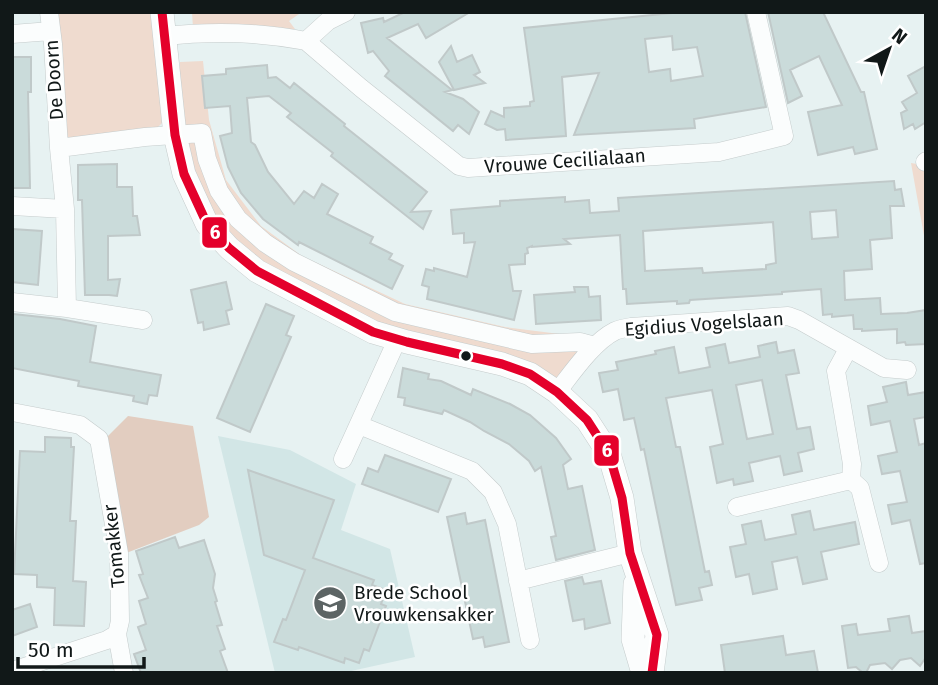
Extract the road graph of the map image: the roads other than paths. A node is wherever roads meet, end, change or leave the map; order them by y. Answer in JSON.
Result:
{"nodes":[{"id":1,"x":49,"y":12,"type":"edge"},
{"id":2,"x":162,"y":12,"type":"edge"},
{"id":3,"x":346,"y":12,"type":"edge"},
{"id":4,"x":756,"y":12,"type":"edge"},
{"id":5,"x":51,"y":31,"type":"junction"},
{"id":6,"x":12,"y":34,"type":"edge"},
{"id":7,"x":164,"y":36,"type":"junction"},
{"id":8,"x":306,"y":41,"type":"junction"},
{"id":9,"x":175,"y":135,"type":"junction"},
{"id":10,"x":59,"y":148,"type":"junction"},
{"id":11,"x":12,"y":206,"type":"edge"},
{"id":12,"x":65,"y":209,"type":"junction"},
{"id":13,"x":12,"y":302,"type":"edge"},
{"id":14,"x":67,"y":308,"type":"junction"},
{"id":15,"x":143,"y":320,"type":"dead end"},
{"id":16,"x":397,"y":340,"type":"junction"},
{"id":17,"x":595,"y":346,"type":"junction"},
{"id":18,"x":848,"y":349,"type":"junction"},
{"id":19,"x":907,"y":370,"type":"dead end"},
{"id":20,"x":556,"y":392,"type":"junction"},
{"id":21,"x":12,"y":412,"type":"edge"},
{"id":22,"x":359,"y":425,"type":"junction"},
{"id":23,"x":343,"y":459,"type":"dead end"},
{"id":24,"x":851,"y":480,"type":"junction"},
{"id":25,"x":737,"y":507,"type":"dead end"},
{"id":26,"x":633,"y":562,"type":"junction"},
{"id":27,"x":879,"y":564,"type":"dead end"},
{"id":28,"x":518,"y":581,"type":"junction"},
{"id":29,"x":117,"y":634,"type":"junction"},
{"id":30,"x":530,"y":640,"type":"dead end"},
{"id":31,"x":12,"y":671,"type":"edge"},
{"id":32,"x":124,"y":673,"type":"edge"},
{"id":33,"x":643,"y":673,"type":"edge"},
{"id":34,"x":653,"y":673,"type":"edge"}],
"edges":[{"from":1,"to":5,"type":"street","name":"De Doorn"},
{"from":2,"to":7,"type":"street"},
{"from":3,"to":8,"type":"street"},
{"from":4,"to":8,"type":"street","name":"Vrouwe Cecilialaan"},
{"from":5,"to":6,"type":"street"},
{"from":5,"to":10,"type":"street","name":"De Doorn"},
{"from":7,"to":8,"type":"street"},
{"from":7,"to":9,"type":"street"},
{"from":9,"to":10,"type":"street","name":"De Doorn"},
{"from":9,"to":16,"type":"street"},
{"from":9,"to":17,"type":"street","name":"De Doorn"},
{"from":10,"to":12,"type":"street","name":"De Doorn"},
{"from":11,"to":12,"type":"street"},
{"from":12,"to":14,"type":"street","name":"De Doorn"},
{"from":13,"to":14,"type":"street"},
{"from":14,"to":15,"type":"street"},
{"from":16,"to":20,"type":"street"},
{"from":16,"to":22,"type":"street"},
{"from":17,"to":18,"type":"street","name":"Egidius Vogelslaan"},
{"from":17,"to":20,"type":"street","name":"Egidius Vogelslaan"},
{"from":18,"to":19,"type":"street","name":"Egidius Vogelslaan"},
{"from":18,"to":24,"type":"street"},
{"from":20,"to":26,"type":"street"},
{"from":21,"to":29,"type":"street","name":"Tomakker"},
{"from":22,"to":23,"type":"street"},
{"from":22,"to":28,"type":"street"},
{"from":24,"to":25,"type":"street"},
{"from":24,"to":27,"type":"street"},
{"from":26,"to":28,"type":"street"},
{"from":26,"to":33,"type":"street"},
{"from":26,"to":34,"type":"street"},
{"from":28,"to":30,"type":"street"},
{"from":29,"to":31,"type":"street"},
{"from":29,"to":32,"type":"street","name":"Tomakker"}]}
